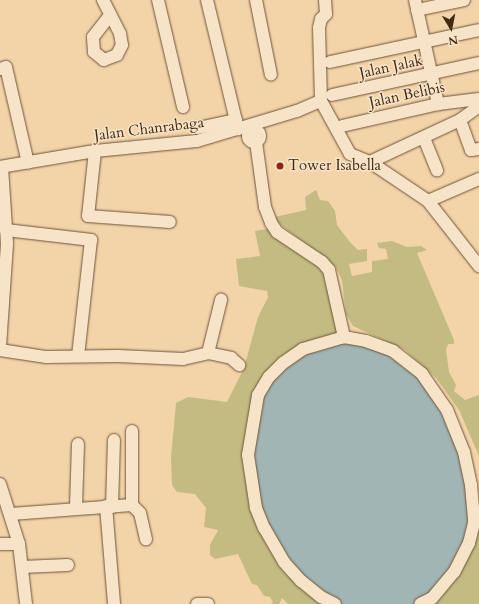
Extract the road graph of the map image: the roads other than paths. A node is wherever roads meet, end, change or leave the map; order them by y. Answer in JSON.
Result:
{"nodes":[{"id":1,"x":103,"y":0,"type":"edge"},
{"id":2,"x":158,"y":0,"type":"edge"},
{"id":3,"x":207,"y":0,"type":"edge"},
{"id":4,"x":256,"y":0,"type":"edge"},
{"id":5,"x":325,"y":0,"type":"edge"},
{"id":6,"x":464,"y":0,"type":"edge"},
{"id":7,"x":416,"y":5,"type":"edge"},
{"id":8,"x":110,"y":15,"type":"dead end"},
{"id":9,"x":479,"y":30,"type":"edge"},
{"id":10,"x":424,"y":42,"type":"junction"},
{"id":11,"x":330,"y":62,"type":"dead end"},
{"id":12,"x":479,"y":63,"type":"edge"},
{"id":13,"x":0,"y":69,"type":"edge"},
{"id":14,"x":431,"y":74,"type":"junction"},
{"id":15,"x":271,"y":75,"type":"dead end"},
{"id":16,"x":332,"y":95,"type":"dead end"},
{"id":17,"x":479,"y":98,"type":"edge"},
{"id":18,"x":321,"y":101,"type":"junction"},
{"id":19,"x":438,"y":104,"type":"junction"},
{"id":20,"x":479,"y":106,"type":"edge"},
{"id":21,"x":183,"y":107,"type":"dead end"},
{"id":22,"x":273,"y":119,"type":"junction"},
{"id":23,"x":460,"y":120,"type":"junction"},
{"id":24,"x":342,"y":126,"type":"dead end"},
{"id":25,"x":198,"y":128,"type":"dead end"},
{"id":26,"x":247,"y":132,"type":"junction"},
{"id":27,"x":424,"y":138,"type":"junction"},
{"id":28,"x":479,"y":149,"type":"edge"},
{"id":29,"x":95,"y":151,"type":"junction"},
{"id":30,"x":370,"y":162,"type":"junction"},
{"id":31,"x":28,"y":163,"type":"junction"},
{"id":32,"x":1,"y":167,"type":"edge"},
{"id":33,"x":437,"y":172,"type":"dead end"},
{"id":34,"x":479,"y":179,"type":"edge"},
{"id":35,"x":428,"y":201,"type":"junction"},
{"id":36,"x":170,"y":222,"type":"dead end"},
{"id":37,"x":6,"y":230,"type":"junction"},
{"id":38,"x":479,"y":266,"type":"edge"},
{"id":39,"x":221,"y":300,"type":"dead end"},
{"id":40,"x":344,"y":336,"type":"junction"},
{"id":41,"x":0,"y":349,"type":"edge"},
{"id":42,"x":208,"y":353,"type":"junction"},
{"id":43,"x":78,"y":356,"type":"junction"},
{"id":44,"x":239,"y":365,"type":"dead end"},
{"id":45,"x":132,"y":431,"type":"dead end"},
{"id":46,"x":114,"y":440,"type":"dead end"},
{"id":47,"x":78,"y":444,"type":"dead end"},
{"id":48,"x":0,"y":484,"type":"edge"},
{"id":49,"x":132,"y":505,"type":"junction"},
{"id":50,"x":109,"y":506,"type":"junction"},
{"id":51,"x":76,"y":507,"type":"junction"},
{"id":52,"x":7,"y":509,"type":"edge"},
{"id":53,"x":477,"y":524,"type":"edge"},
{"id":54,"x":146,"y":539,"type":"dead end"},
{"id":55,"x":0,"y":544,"type":"edge"},
{"id":56,"x":19,"y":544,"type":"junction"},
{"id":57,"x":68,"y":565,"type":"dead end"},
{"id":58,"x":22,"y":567,"type":"junction"},
{"id":59,"x":430,"y":601,"type":"edge"},
{"id":60,"x":26,"y":604,"type":"edge"},
{"id":61,"x":114,"y":604,"type":"edge"},
{"id":62,"x":197,"y":604,"type":"edge"},
{"id":63,"x":208,"y":604,"type":"edge"},
{"id":64,"x":335,"y":604,"type":"edge"},
{"id":65,"x":420,"y":604,"type":"edge"}],
"edges":[{"from":1,"to":8,"type":"street"},
{"from":2,"to":21,"type":"street"},
{"from":3,"to":26,"type":"street"},
{"from":4,"to":15,"type":"street"},
{"from":5,"to":18,"type":"street"},
{"from":6,"to":7,"type":"street"},
{"from":7,"to":10,"type":"street"},
{"from":9,"to":10,"type":"street"},
{"from":10,"to":11,"type":"street"},
{"from":10,"to":14,"type":"street"},
{"from":12,"to":14,"type":"street","name":"Jalan Jalak"},
{"from":13,"to":31,"type":"street"},
{"from":14,"to":16,"type":"street","name":"Jalan Jalak"},
{"from":14,"to":19,"type":"street"},
{"from":17,"to":19,"type":"street","name":"Jalan Belibis"},
{"from":18,"to":22,"type":"street","name":"Jalan Chanrabaga"},
{"from":18,"to":30,"type":"street"},
{"from":19,"to":24,"type":"street","name":"Jalan Belibis"},
{"from":20,"to":23,"type":"street"},
{"from":22,"to":26,"type":"street","name":"Jalan Chanrabaga"},
{"from":22,"to":26,"type":"street"},
{"from":23,"to":27,"type":"street"},
{"from":23,"to":28,"type":"street"},
{"from":25,"to":26,"type":"street"},
{"from":26,"to":29,"type":"street","name":"Jalan Chanrabaga"},
{"from":26,"to":40,"type":"street"},
{"from":27,"to":30,"type":"street"},
{"from":27,"to":33,"type":"street"},
{"from":29,"to":31,"type":"street","name":"Jalan Chanrabaga"},
{"from":29,"to":36,"type":"street"},
{"from":30,"to":35,"type":"street"},
{"from":31,"to":32,"type":"street","name":"Jalan Chanrabaga"},
{"from":32,"to":37,"type":"street"},
{"from":34,"to":35,"type":"street"},
{"from":35,"to":38,"type":"street"},
{"from":37,"to":41,"type":"street"},
{"from":37,"to":43,"type":"street"},
{"from":39,"to":42,"type":"street"},
{"from":40,"to":53,"type":"street"},
{"from":40,"to":64,"type":"street"},
{"from":41,"to":43,"type":"street"},
{"from":42,"to":43,"type":"street"},
{"from":42,"to":44,"type":"street"},
{"from":45,"to":49,"type":"street"},
{"from":46,"to":50,"type":"street"},
{"from":47,"to":51,"type":"street"},
{"from":48,"to":52,"type":"street"},
{"from":49,"to":50,"type":"street"},
{"from":49,"to":54,"type":"street"},
{"from":50,"to":51,"type":"street"},
{"from":50,"to":61,"type":"street"},
{"from":51,"to":52,"type":"street"},
{"from":52,"to":56,"type":"street"},
{"from":53,"to":59,"type":"street"},
{"from":55,"to":56,"type":"street"},
{"from":56,"to":58,"type":"street"},
{"from":57,"to":58,"type":"street"},
{"from":58,"to":60,"type":"street"},
{"from":59,"to":65,"type":"street"},
{"from":62,"to":63,"type":"street"}]}
